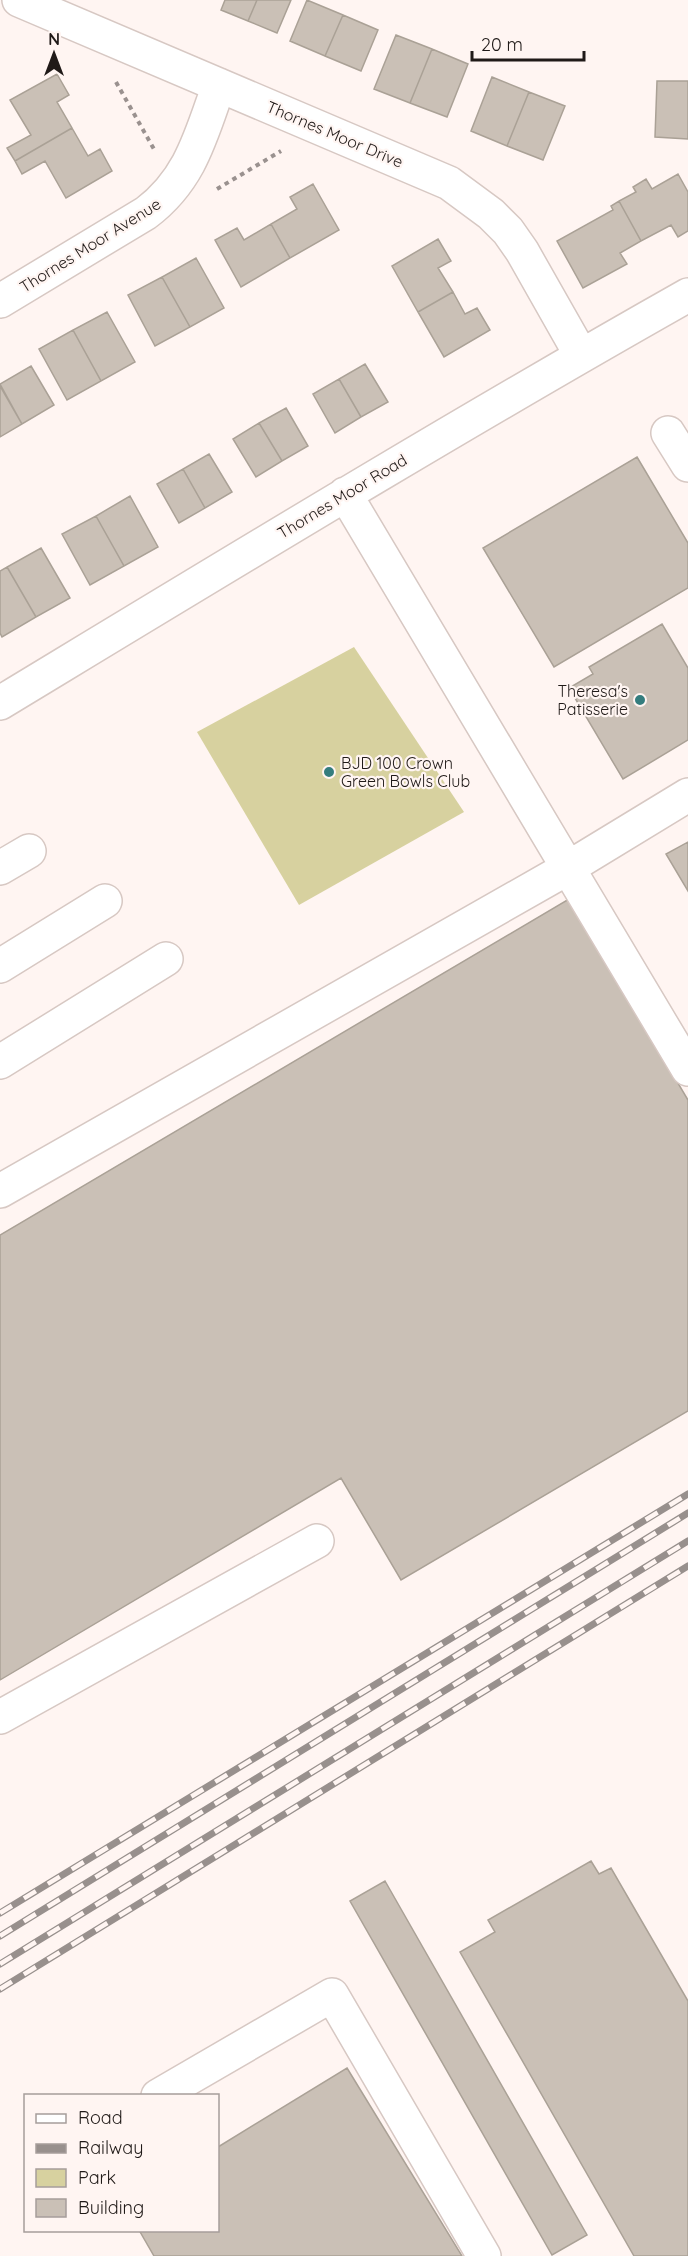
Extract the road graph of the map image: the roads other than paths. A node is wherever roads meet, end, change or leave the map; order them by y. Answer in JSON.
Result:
{"nodes":[{"id":1,"x":19,"y":0,"type":"edge"},
{"id":2,"x":219,"y":85,"type":"junction"},
{"id":3,"x":688,"y":295,"type":"edge"},
{"id":4,"x":0,"y":302,"type":"edge"},
{"id":5,"x":581,"y":355,"type":"junction"},
{"id":6,"x":668,"y":433,"type":"dead end"},
{"id":7,"x":688,"y":465,"type":"edge"},
{"id":8,"x":345,"y":494,"type":"junction"},
{"id":9,"x":0,"y":703,"type":"edge"},
{"id":10,"x":688,"y":795,"type":"edge"},
{"id":11,"x":29,"y":851,"type":"dead end"},
{"id":12,"x":0,"y":868,"type":"edge"},
{"id":13,"x":568,"y":868,"type":"junction"},
{"id":14,"x":105,"y":901,"type":"dead end"},
{"id":15,"x":165,"y":959,"type":"dead end"},
{"id":16,"x":0,"y":966,"type":"edge"},
{"id":17,"x":0,"y":1062,"type":"edge"},
{"id":18,"x":688,"y":1069,"type":"edge"},
{"id":19,"x":0,"y":1191,"type":"edge"},
{"id":20,"x":317,"y":1541,"type":"dead end"},
{"id":21,"x":0,"y":1717,"type":"edge"},
{"id":22,"x":161,"y":2094,"type":"edge"},
{"id":23,"x":484,"y":2256,"type":"edge"}],
"edges":[{"from":1,"to":2,"type":"street","name":"Thornes Moor Drive"},
{"from":2,"to":4,"type":"street","name":"Thornes Moor Avenue"},
{"from":2,"to":5,"type":"street","name":"Thornes Moor Drive"},
{"from":3,"to":5,"type":"street","name":"Thornes Moor Road"},
{"from":5,"to":8,"type":"street","name":"Thornes Moor Road"},
{"from":6,"to":7,"type":"street"},
{"from":8,"to":9,"type":"street","name":"Thornes Moor Road"},
{"from":8,"to":13,"type":"street"},
{"from":10,"to":13,"type":"street"},
{"from":11,"to":12,"type":"street"},
{"from":13,"to":18,"type":"street"},
{"from":13,"to":19,"type":"street"},
{"from":14,"to":16,"type":"street"},
{"from":15,"to":17,"type":"street"},
{"from":20,"to":21,"type":"street"},
{"from":22,"to":23,"type":"street"}]}
